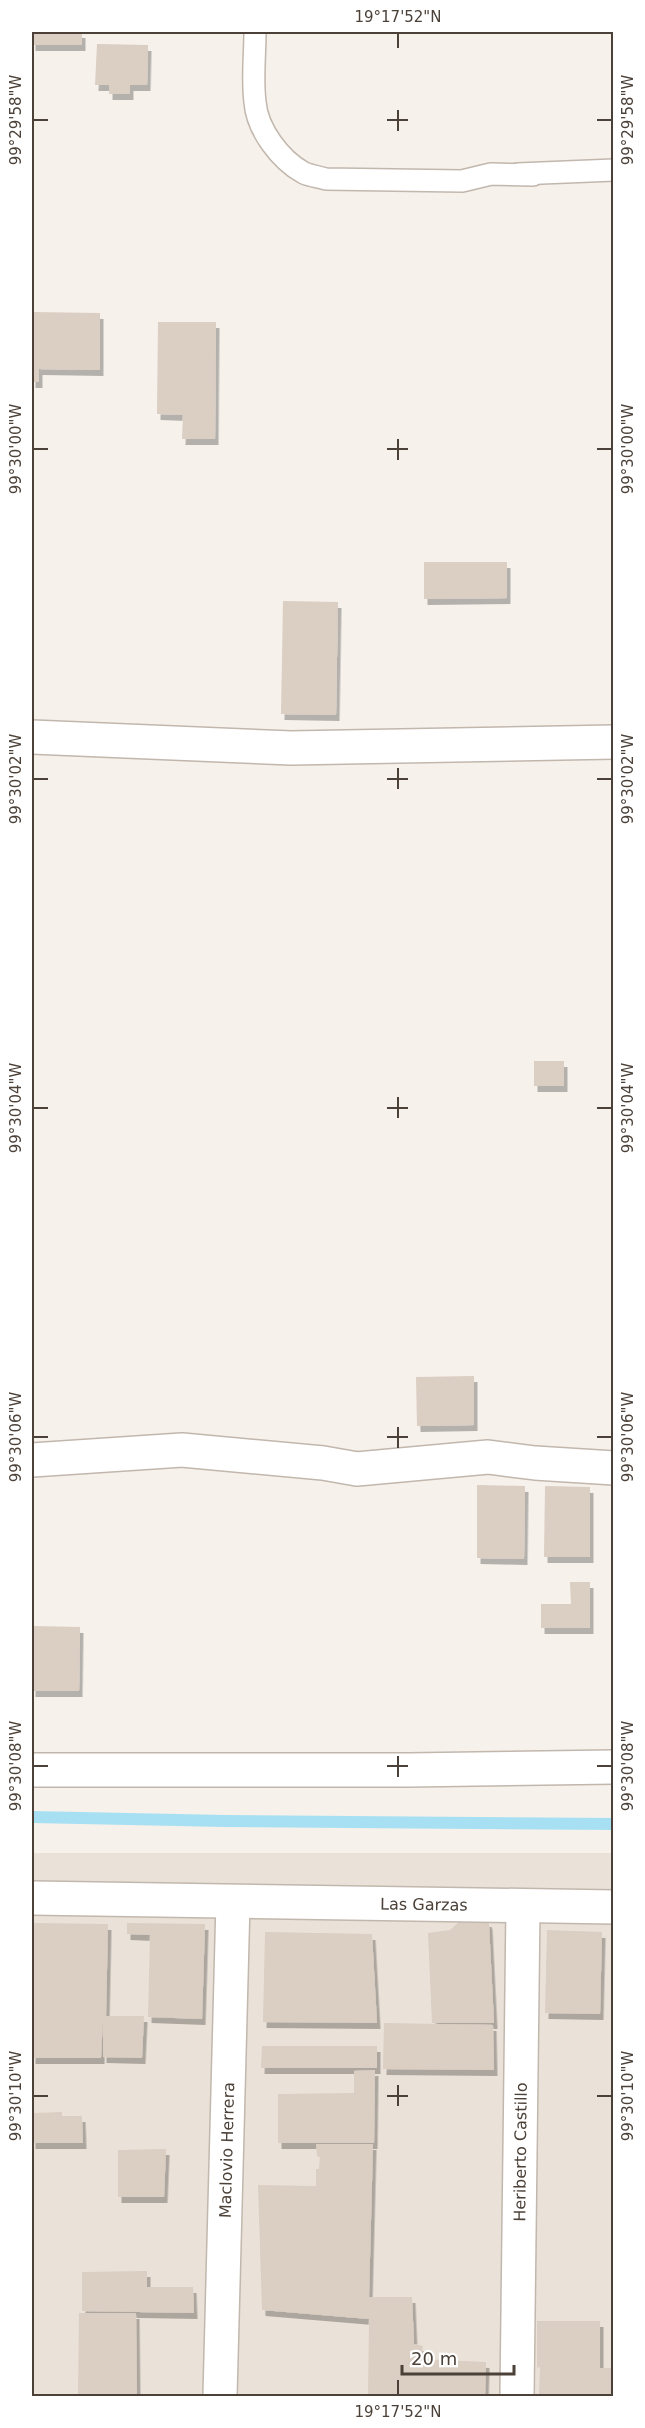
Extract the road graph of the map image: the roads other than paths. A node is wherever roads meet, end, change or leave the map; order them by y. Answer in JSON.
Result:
{"nodes":[{"id":1,"x":255,"y":32,"type":"edge"},
{"id":2,"x":614,"y":170,"type":"edge"},
{"id":3,"x":32,"y":737,"type":"edge"},
{"id":4,"x":614,"y":742,"type":"edge"},
{"id":5,"x":32,"y":1460,"type":"edge"},
{"id":6,"x":614,"y":1468,"type":"edge"},
{"id":7,"x":614,"y":1767,"type":"edge"},
{"id":8,"x":32,"y":1770,"type":"edge"},
{"id":9,"x":32,"y":1898,"type":"edge"},
{"id":10,"x":233,"y":1902,"type":"junction"},
{"id":11,"x":523,"y":1907,"type":"junction"},
{"id":12,"x":614,"y":1907,"type":"edge"},
{"id":13,"x":220,"y":2397,"type":"edge"},
{"id":14,"x":517,"y":2397,"type":"edge"}],
"edges":[{"from":1,"to":2,"type":"lane"},
{"from":3,"to":4,"type":"street"},
{"from":5,"to":6,"type":"street"},
{"from":7,"to":8,"type":"street"},
{"from":9,"to":10,"type":"street","name":"Las Garzas"},
{"from":10,"to":11,"type":"street","name":"Las Garzas"},
{"from":10,"to":13,"type":"street","name":"Maclovio Herrera"},
{"from":11,"to":12,"type":"street","name":"Las Garzas"},
{"from":11,"to":14,"type":"street","name":"Heriberto Castillo"}]}
